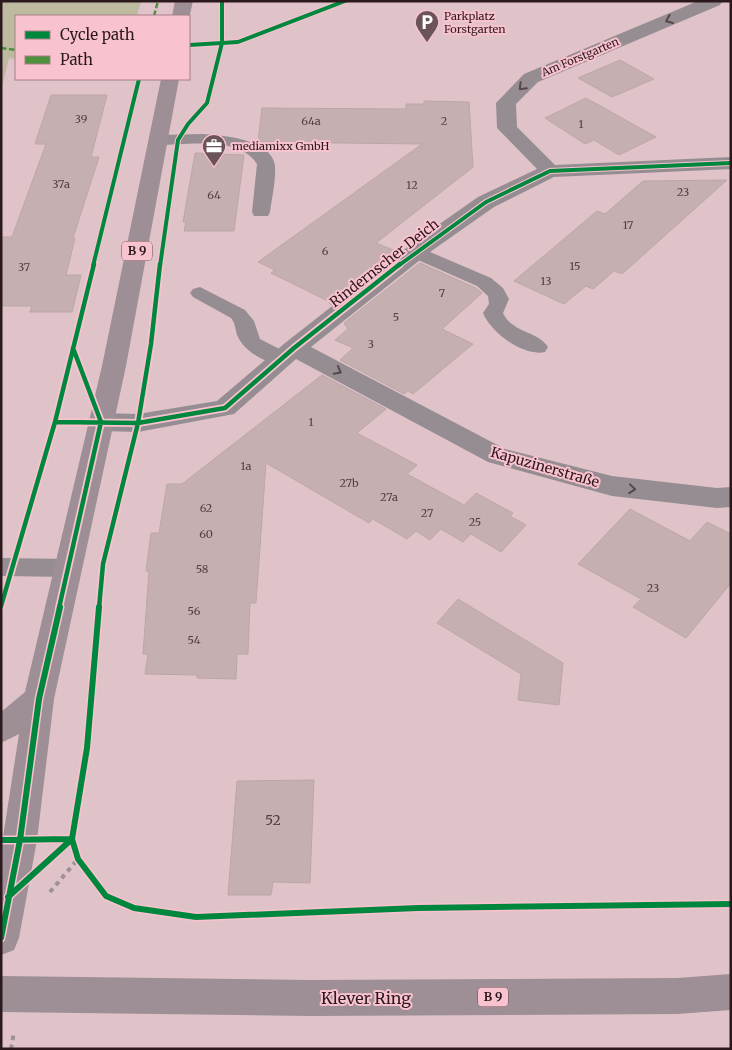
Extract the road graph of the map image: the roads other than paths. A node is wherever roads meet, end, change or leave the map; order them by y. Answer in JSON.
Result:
{"nodes":[{"id":1,"x":184,"y":1,"type":"edge"},
{"id":2,"x":714,"y":1,"type":"edge"},
{"id":3,"x":181,"y":15,"type":"edge"},
{"id":4,"x":170,"y":80,"type":"edge"},
{"id":5,"x":159,"y":140,"type":"junction"},
{"id":6,"x":731,"y":163,"type":"edge"},
{"id":7,"x":550,"y":171,"type":"junction"},
{"id":8,"x":261,"y":212,"type":"dead end"},
{"id":9,"x":416,"y":252,"type":"junction"},
{"id":10,"x":200,"y":293,"type":"dead end"},
{"id":11,"x":538,"y":347,"type":"dead end"},
{"id":12,"x":288,"y":354,"type":"junction"},
{"id":13,"x":101,"y":422,"type":"junction"},
{"id":14,"x":731,"y":497,"type":"edge"},
{"id":15,"x":1,"y":567,"type":"edge"},
{"id":16,"x":68,"y":568,"type":"junction"},
{"id":17,"x":39,"y":699,"type":"junction"},
{"id":18,"x":1,"y":730,"type":"edge"},
{"id":19,"x":1,"y":938,"type":"edge"},
{"id":20,"x":731,"y":992,"type":"edge"},
{"id":21,"x":1,"y":994,"type":"edge"}],
"edges":[{"from":1,"to":3,"type":"main road"},
{"from":2,"to":7,"type":"street","name":"Am Forstgarten","one_way":true},
{"from":4,"to":5,"type":"main road","number":"B 9"},
{"from":5,"to":8,"type":"lane"},
{"from":5,"to":13,"type":"main road","number":"B 9"},
{"from":6,"to":7,"type":"street","name":"Rindernscher Deich"},
{"from":7,"to":9,"type":"street","name":"Rindernscher Deich"},
{"from":9,"to":11,"type":"lane"},
{"from":9,"to":12,"type":"street","name":"Rindernscher Deich"},
{"from":10,"to":12,"type":"lane"},
{"from":12,"to":13,"type":"street","name":"Rindernscher Deich"},
{"from":12,"to":14,"type":"street","name":"Kapuzinerstraße","one_way":true},
{"from":13,"to":16,"type":"main road","number":"B 9"},
{"from":15,"to":16,"type":"lane"},
{"from":16,"to":17,"type":"main road","number":"B 9"},
{"from":17,"to":18,"type":"main road"},
{"from":17,"to":19,"type":"main road","number":"B 9"},
{"from":20,"to":21,"type":"main road","name":"Klever Ring","number":"B 9"}]}
